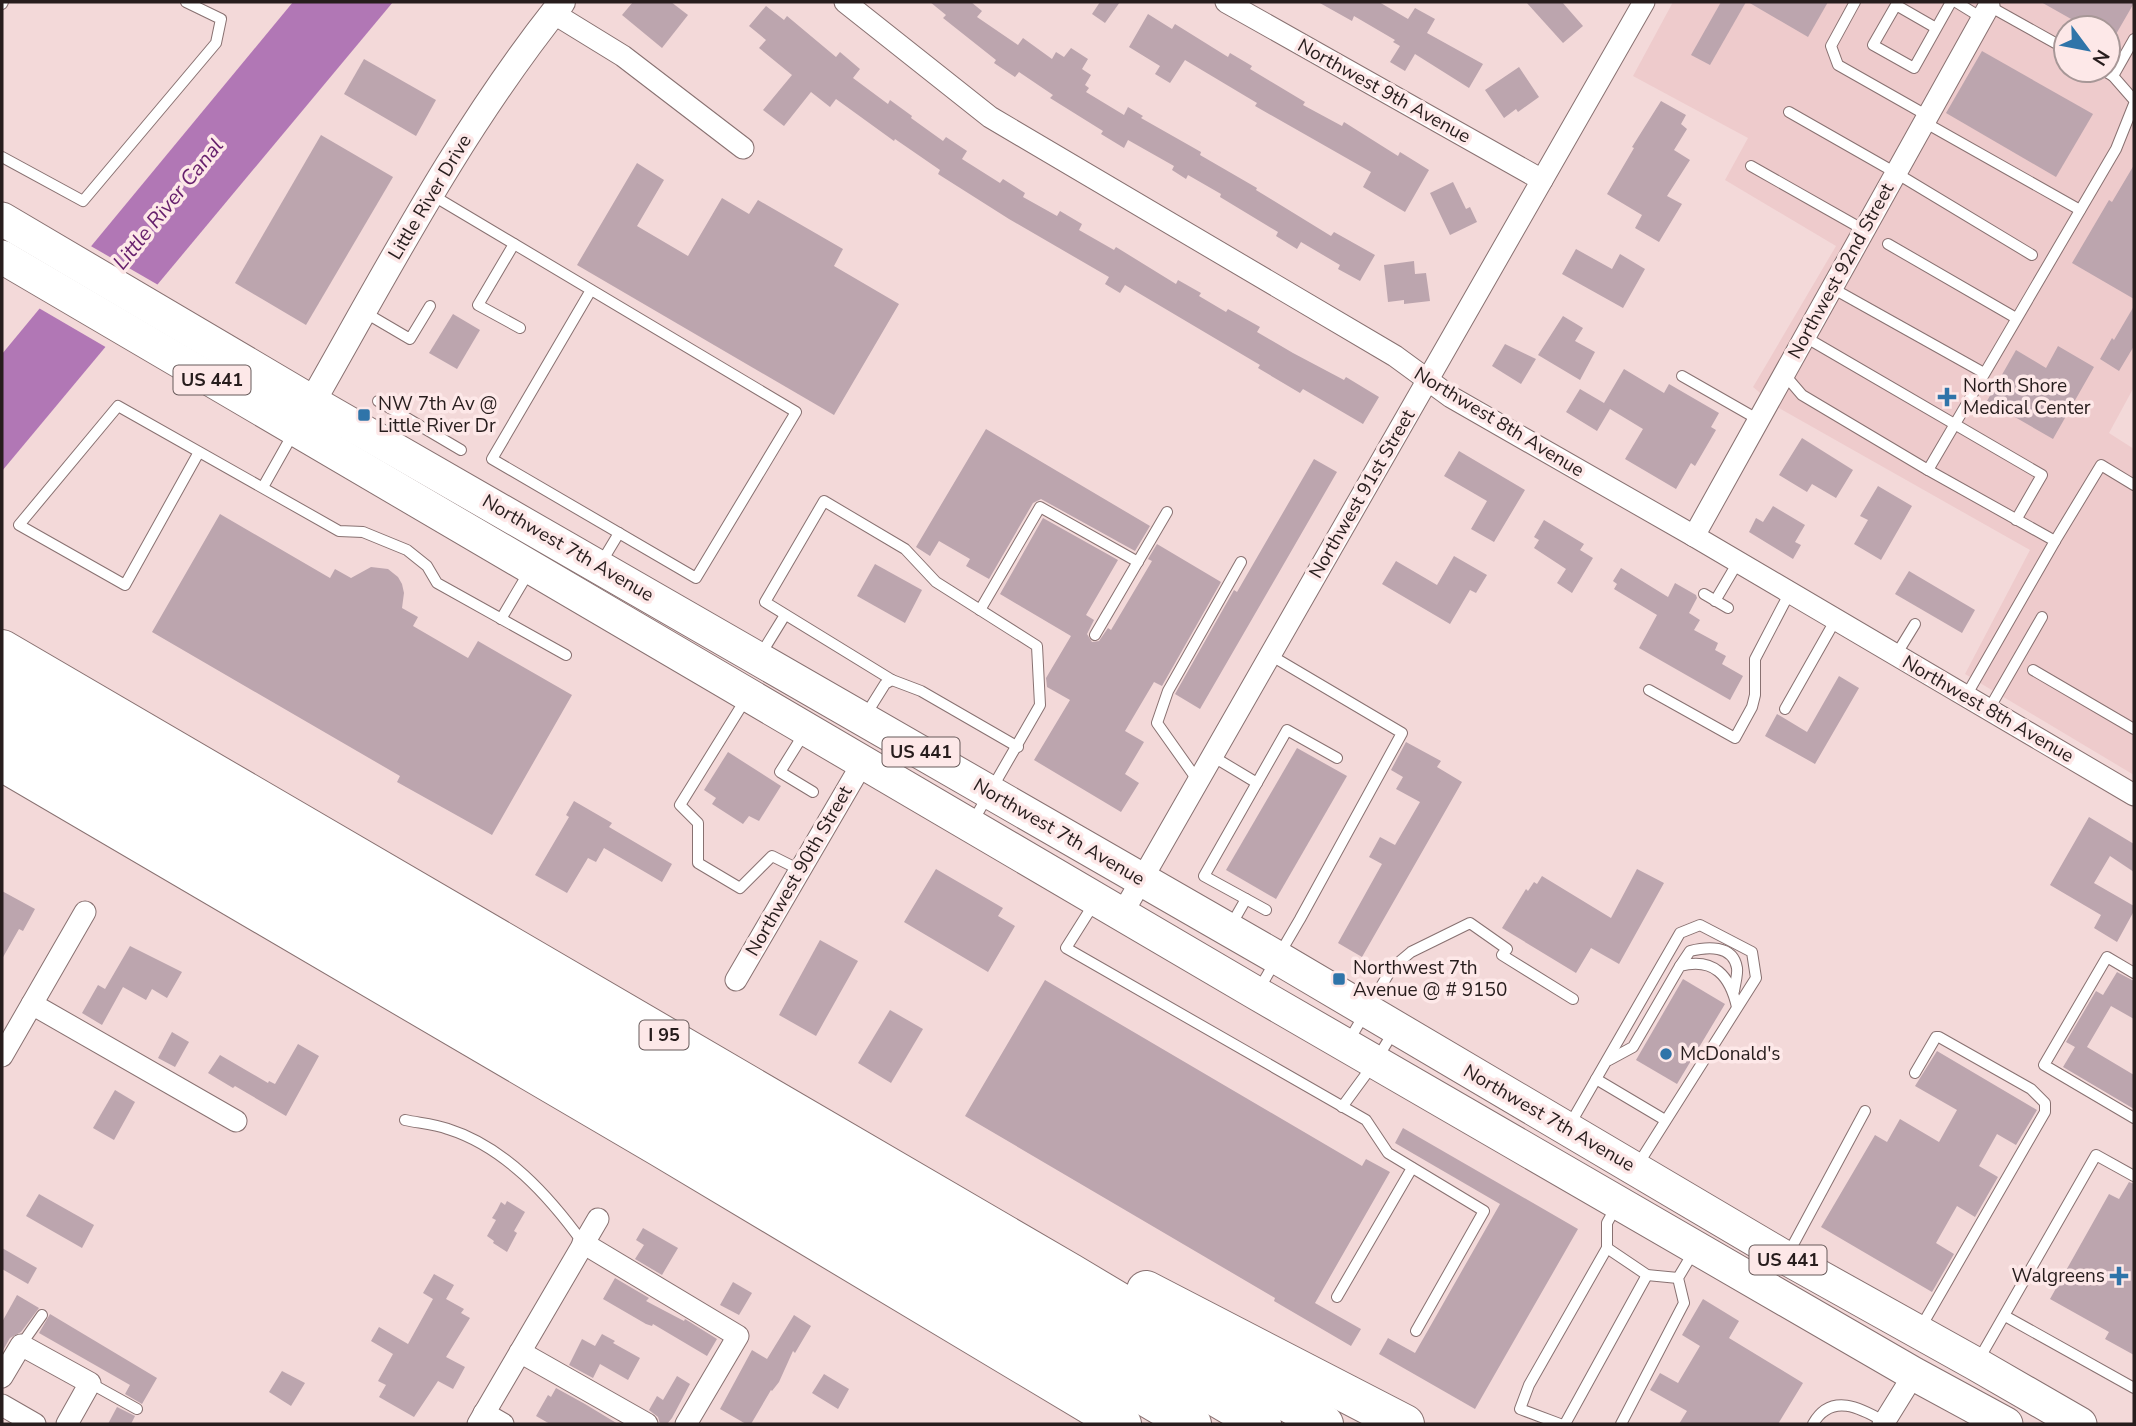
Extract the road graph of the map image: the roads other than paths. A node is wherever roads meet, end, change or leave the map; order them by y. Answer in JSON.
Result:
{"nodes":[{"id":1,"x":186,"y":2,"type":"edge"},
{"id":2,"x":845,"y":2,"type":"edge"},
{"id":3,"x":1226,"y":2,"type":"edge"},
{"id":4,"x":1644,"y":2,"type":"edge"},
{"id":5,"x":1855,"y":2,"type":"edge"},
{"id":6,"x":1953,"y":2,"type":"edge"},
{"id":7,"x":558,"y":7,"type":"edge"},
{"id":8,"x":1986,"y":12,"type":"junction"},
{"id":9,"x":1936,"y":28,"type":"junction"},
{"id":10,"x":2134,"y":39,"type":"edge"},
{"id":11,"x":2052,"y":43,"type":"edge"},
{"id":12,"x":2122,"y":55,"type":"edge"},
{"id":13,"x":2118,"y":84,"type":"edge"},
{"id":14,"x":2134,"y":102,"type":"edge"},
{"id":15,"x":1789,"y":112,"type":"dead end"},
{"id":16,"x":1926,"y":119,"type":"junction"},
{"id":17,"x":743,"y":148,"type":"dead end"},
{"id":18,"x":2,"y":157,"type":"edge"},
{"id":19,"x":1751,"y":166,"type":"dead end"},
{"id":20,"x":1896,"y":173,"type":"junction"},
{"id":21,"x":1542,"y":180,"type":"junction"},
{"id":22,"x":429,"y":194,"type":"junction"},
{"id":23,"x":2080,"y":210,"type":"junction"},
{"id":24,"x":2,"y":219,"type":"edge"},
{"id":25,"x":1864,"y":230,"type":"junction"},
{"id":26,"x":514,"y":244,"type":"junction"},
{"id":27,"x":1888,"y":244,"type":"dead end"},
{"id":28,"x":2032,"y":255,"type":"dead end"},
{"id":29,"x":6,"y":263,"type":"edge"},
{"id":30,"x":1832,"y":288,"type":"junction"},
{"id":31,"x":591,"y":290,"type":"junction"},
{"id":32,"x":430,"y":306,"type":"dead end"},
{"id":33,"x":363,"y":312,"type":"junction"},
{"id":34,"x":138,"y":318,"type":"junction"},
{"id":35,"x":2016,"y":318,"type":"junction"},
{"id":36,"x":520,"y":328,"type":"dead end"},
{"id":37,"x":1805,"y":337,"type":"junction"},
{"id":38,"x":1984,"y":373,"type":"junction"},
{"id":39,"x":1784,"y":374,"type":"junction"},
{"id":40,"x":1682,"y":376,"type":"dead end"},
{"id":41,"x":1427,"y":381,"type":"junction"},
{"id":42,"x":378,"y":401,"type":"dead end"},
{"id":43,"x":312,"y":402,"type":"junction"},
{"id":44,"x":1759,"y":420,"type":"junction"},
{"id":45,"x":1954,"y":425,"type":"junction"},
{"id":46,"x":295,"y":430,"type":"junction"},
{"id":47,"x":430,"y":448,"type":"junction"},
{"id":48,"x":461,"y":450,"type":"dead end"},
{"id":49,"x":200,"y":452,"type":"junction"},
{"id":50,"x":1928,"y":470,"type":"junction"},
{"id":51,"x":2134,"y":485,"type":"edge"},
{"id":52,"x":263,"y":487,"type":"junction"},
{"id":53,"x":1167,"y":512,"type":"dead end"},
{"id":54,"x":2016,"y":520,"type":"junction"},
{"id":55,"x":619,"y":533,"type":"junction"},
{"id":56,"x":1694,"y":536,"type":"junction"},
{"id":57,"x":2055,"y":541,"type":"junction"},
{"id":58,"x":1138,"y":562,"type":"junction"},
{"id":59,"x":1241,"y":562,"type":"dead end"},
{"id":60,"x":1738,"y":562,"type":"junction"},
{"id":61,"x":600,"y":566,"type":"junction"},
{"id":62,"x":531,"y":567,"type":"junction"},
{"id":63,"x":1790,"y":592,"type":"junction"},
{"id":64,"x":1704,"y":594,"type":"dead end"},
{"id":65,"x":1716,"y":601,"type":"junction"},
{"id":66,"x":1728,"y":608,"type":"dead end"},
{"id":67,"x":980,"y":610,"type":"junction"},
{"id":68,"x":785,"y":615,"type":"junction"},
{"id":69,"x":2042,"y":617,"type":"dead end"},
{"id":70,"x":501,"y":619,"type":"junction"},
{"id":71,"x":1836,"y":619,"type":"junction"},
{"id":72,"x":1915,"y":624,"type":"dead end"},
{"id":73,"x":1095,"y":635,"type":"dead end"},
{"id":74,"x":2,"y":649,"type":"edge"},
{"id":75,"x":566,"y":655,"type":"dead end"},
{"id":76,"x":1270,"y":655,"type":"junction"},
{"id":77,"x":1896,"y":655,"type":"junction"},
{"id":78,"x":759,"y":659,"type":"junction"},
{"id":79,"x":2033,"y":670,"type":"dead end"},
{"id":80,"x":892,"y":680,"type":"junction"},
{"id":81,"x":2,"y":685,"type":"edge"},
{"id":82,"x":1649,"y":690,"type":"dead end"},
{"id":83,"x":748,"y":695,"type":"junction"},
{"id":84,"x":1966,"y":696,"type":"junction"},
{"id":85,"x":1786,"y":709,"type":"dead end"},
{"id":86,"x":1989,"y":709,"type":"junction"},
{"id":87,"x":864,"y":718,"type":"junction"},
{"id":88,"x":2,"y":726,"type":"edge"},
{"id":89,"x":806,"y":729,"type":"junction"},
{"id":90,"x":2134,"y":729,"type":"edge"},
{"id":91,"x":1018,"y":747,"type":"junction"},
{"id":92,"x":1212,"y":757,"type":"junction"},
{"id":93,"x":1337,"y":758,"type":"dead end"},
{"id":94,"x":2,"y":762,"type":"edge"},
{"id":95,"x":863,"y":762,"type":"junction"},
{"id":96,"x":1198,"y":781,"type":"junction"},
{"id":97,"x":1257,"y":783,"type":"junction"},
{"id":98,"x":813,"y":792,"type":"dead end"},
{"id":99,"x":991,"y":792,"type":"junction"},
{"id":100,"x":2134,"y":795,"type":"edge"},
{"id":101,"x":970,"y":825,"type":"junction"},
{"id":102,"x":800,"y":870,"type":"junction"},
{"id":103,"x":1142,"y":880,"type":"junction"},
{"id":104,"x":1245,"y":899,"type":"junction"},
{"id":105,"x":1109,"y":907,"type":"junction"},
{"id":106,"x":1266,"y":910,"type":"dead end"},
{"id":107,"x":85,"y":912,"type":"dead end"},
{"id":108,"x":1229,"y":930,"type":"junction"},
{"id":109,"x":1278,"y":958,"type":"junction"},
{"id":110,"x":1680,"y":966,"type":"junction"},
{"id":111,"x":2134,"y":973,"type":"edge"},
{"id":112,"x":736,"y":980,"type":"dead end"},
{"id":113,"x":1256,"y":993,"type":"junction"},
{"id":114,"x":1734,"y":993,"type":"junction"},
{"id":115,"x":1573,"y":999,"type":"dead end"},
{"id":116,"x":32,"y":1004,"type":"junction"},
{"id":117,"x":1737,"y":1007,"type":"junction"},
{"id":118,"x":1367,"y":1011,"type":"junction"},
{"id":119,"x":1396,"y":1027,"type":"junction"},
{"id":120,"x":1346,"y":1045,"type":"junction"},
{"id":121,"x":2,"y":1056,"type":"edge"},
{"id":122,"x":1607,"y":1061,"type":"junction"},
{"id":123,"x":1375,"y":1062,"type":"junction"},
{"id":124,"x":1915,"y":1073,"type":"dead end"},
{"id":125,"x":1596,"y":1079,"type":"junction"},
{"id":126,"x":1342,"y":1107,"type":"junction"},
{"id":127,"x":1865,"y":1111,"type":"dead end"},
{"id":128,"x":2134,"y":1118,"type":"edge"},
{"id":129,"x":405,"y":1120,"type":"dead end"},
{"id":130,"x":236,"y":1121,"type":"dead end"},
{"id":131,"x":1665,"y":1121,"type":"junction"},
{"id":132,"x":1568,"y":1129,"type":"junction"},
{"id":133,"x":1517,"y":1144,"type":"junction"},
{"id":134,"x":1412,"y":1168,"type":"junction"},
{"id":135,"x":1636,"y":1168,"type":"junction"},
{"id":136,"x":2134,"y":1176,"type":"edge"},
{"id":137,"x":1618,"y":1203,"type":"junction"},
{"id":138,"x":598,"y":1219,"type":"dead end"},
{"id":139,"x":583,"y":1244,"type":"junction"},
{"id":140,"x":1697,"y":1247,"type":"junction"},
{"id":141,"x":1607,"y":1248,"type":"junction"},
{"id":142,"x":1786,"y":1258,"type":"junction"},
{"id":143,"x":1071,"y":1273,"type":"junction"},
{"id":144,"x":1647,"y":1275,"type":"junction"},
{"id":145,"x":1678,"y":1278,"type":"junction"},
{"id":146,"x":1337,"y":1297,"type":"dead end"},
{"id":147,"x":1857,"y":1298,"type":"junction"},
{"id":148,"x":41,"y":1315,"type":"dead end"},
{"id":149,"x":2005,"y":1316,"type":"junction"},
{"id":150,"x":1416,"y":1331,"type":"dead end"},
{"id":151,"x":1918,"y":1333,"type":"junction"},
{"id":152,"x":21,"y":1345,"type":"junction"},
{"id":153,"x":520,"y":1352,"type":"junction"},
{"id":154,"x":1976,"y":1364,"type":"junction"},
{"id":155,"x":1914,"y":1374,"type":"junction"},
{"id":156,"x":2,"y":1377,"type":"edge"},
{"id":157,"x":90,"y":1383,"type":"junction"},
{"id":158,"x":2134,"y":1388,"type":"edge"},
{"id":159,"x":2,"y":1405,"type":"edge"},
{"id":160,"x":137,"y":1409,"type":"dead end"},
{"id":161,"x":481,"y":1419,"type":"edge"},
{"id":162,"x":1106,"y":1419,"type":"edge"},
{"id":163,"x":1884,"y":1423,"type":"edge"},
{"id":164,"x":35,"y":1424,"type":"edge"},
{"id":165,"x":67,"y":1424,"type":"edge"},
{"id":166,"x":503,"y":1424,"type":"edge"},
{"id":167,"x":647,"y":1424,"type":"edge"},
{"id":168,"x":686,"y":1424,"type":"edge"},
{"id":169,"x":1192,"y":1424,"type":"edge"},
{"id":170,"x":1262,"y":1424,"type":"edge"},
{"id":171,"x":1324,"y":1424,"type":"edge"},
{"id":172,"x":1405,"y":1424,"type":"edge"},
{"id":173,"x":1562,"y":1424,"type":"edge"},
{"id":174,"x":1621,"y":1424,"type":"edge"},
{"id":175,"x":1813,"y":1424,"type":"edge"},
{"id":176,"x":2006,"y":1424,"type":"edge"},
{"id":177,"x":2080,"y":1424,"type":"edge"}],
"edges":[{"from":1,"to":18,"type":"lane"},
{"from":2,"to":41,"type":"street","name":"Northwest 8th Avenue"},
{"from":3,"to":21,"type":"street","name":"Northwest 9th Avenue"},
{"from":4,"to":21,"type":"street","name":"Northwest 91st Street"},
{"from":5,"to":16,"type":"lane"},
{"from":6,"to":8,"type":"lane"},
{"from":6,"to":9,"type":"lane"},
{"from":7,"to":17,"type":"street"},
{"from":7,"to":22,"type":"street","name":"Little River Drive"},
{"from":8,"to":11,"type":"lane"},
{"from":8,"to":16,"type":"street","name":"Northwest 92nd Street"},
{"from":9,"to":9,"type":"lane"},
{"from":10,"to":12,"type":"lane"},
{"from":13,"to":14,"type":"lane"},
{"from":14,"to":23,"type":"lane"},
{"from":15,"to":20,"type":"lane"},
{"from":16,"to":20,"type":"street","name":"Northwest 92nd Street"},
{"from":16,"to":23,"type":"lane"},
{"from":19,"to":25,"type":"lane"},
{"from":20,"to":25,"type":"street","name":"Northwest 92nd Street"},
{"from":20,"to":28,"type":"lane"},
{"from":21,"to":41,"type":"street","name":"Northwest 91st Street"},
{"from":22,"to":26,"type":"lane"},
{"from":22,"to":33,"type":"street","name":"Little River Drive"},
{"from":23,"to":35,"type":"lane"},
{"from":24,"to":34,"type":"main road","name":"Northwest 7th Avenue","number":"US 441"},
{"from":25,"to":30,"type":"street","name":"Northwest 92nd Street"},
{"from":26,"to":31,"type":"lane"},
{"from":26,"to":36,"type":"lane"},
{"from":27,"to":35,"type":"lane"},
{"from":29,"to":34,"type":"main road","name":"Northwest 7th Avenue","number":"US 441"},
{"from":30,"to":37,"type":"street","name":"Northwest 92nd Street"},
{"from":30,"to":38,"type":"lane"},
{"from":31,"to":55,"type":"lane"},
{"from":31,"to":55,"type":"lane"},
{"from":32,"to":33,"type":"lane"},
{"from":33,"to":43,"type":"street","name":"Little River Drive"},
{"from":34,"to":43,"type":"main road","name":"Northwest 7th Avenue","number":"US 441"},
{"from":34,"to":46,"type":"main road","name":"Northwest 7th Avenue","number":"US 441"},
{"from":35,"to":38,"type":"lane"},
{"from":37,"to":39,"type":"street","name":"Northwest 92nd Street"},
{"from":37,"to":45,"type":"lane"},
{"from":38,"to":45,"type":"lane"},
{"from":39,"to":44,"type":"street","name":"Northwest 92nd Street"},
{"from":39,"to":50,"type":"lane"},
{"from":40,"to":44,"type":"lane"},
{"from":41,"to":56,"type":"street","name":"Northwest 8th Avenue"},
{"from":41,"to":76,"type":"street","name":"Northwest 91st Street"},
{"from":42,"to":47,"type":"lane"},
{"from":43,"to":46,"type":"main road"},
{"from":43,"to":47,"type":"main road","name":"Northwest 7th Avenue","number":"US 441"},
{"from":44,"to":56,"type":"street","name":"Northwest 92nd Street"},
{"from":45,"to":50,"type":"lane"},
{"from":45,"to":54,"type":"lane"},
{"from":46,"to":52,"type":"lane"},
{"from":46,"to":62,"type":"main road","name":"Northwest 7th Avenue","number":"US 441"},
{"from":47,"to":48,"type":"lane"},
{"from":47,"to":61,"type":"main road","name":"Northwest 7th Avenue","number":"US 441"},
{"from":49,"to":49,"type":"lane"},
{"from":49,"to":52,"type":"lane"},
{"from":50,"to":54,"type":"lane"},
{"from":51,"to":57,"type":"lane"},
{"from":52,"to":70,"type":"lane"},
{"from":53,"to":58,"type":"lane"},
{"from":54,"to":57,"type":"lane"},
{"from":55,"to":61,"type":"lane"},
{"from":56,"to":60,"type":"street","name":"Northwest 8th Avenue"},
{"from":57,"to":84,"type":"lane"},
{"from":58,"to":67,"type":"lane"},
{"from":58,"to":73,"type":"lane"},
{"from":59,"to":96,"type":"lane"},
{"from":60,"to":63,"type":"street","name":"Northwest 8th Avenue"},
{"from":60,"to":65,"type":"lane"},
{"from":61,"to":78,"type":"main road","name":"Northwest 7th Avenue","number":"US 441"},
{"from":62,"to":70,"type":"lane"},
{"from":62,"to":83,"type":"main road","name":"Northwest 7th Avenue","number":"US 441"},
{"from":63,"to":71,"type":"street","name":"Northwest 8th Avenue"},
{"from":63,"to":82,"type":"lane"},
{"from":64,"to":65,"type":"lane"},
{"from":65,"to":66,"type":"lane"},
{"from":67,"to":68,"type":"lane"},
{"from":67,"to":91,"type":"lane"},
{"from":68,"to":78,"type":"lane"},
{"from":68,"to":80,"type":"lane"},
{"from":69,"to":86,"type":"lane"},
{"from":70,"to":75,"type":"lane"},
{"from":71,"to":77,"type":"street","name":"Northwest 8th Avenue"},
{"from":71,"to":85,"type":"lane"},
{"from":72,"to":77,"type":"lane"},
{"from":74,"to":143,"type":"highway","number":"I 95"},
{"from":76,"to":92,"type":"street","name":"Northwest 91st Street"},
{"from":76,"to":109,"type":"lane"},
{"from":77,"to":84,"type":"street","name":"Northwest 8th Avenue"},
{"from":78,"to":87,"type":"main road","name":"Northwest 7th Avenue","number":"US 441"},
{"from":79,"to":90,"type":"lane"},
{"from":80,"to":87,"type":"lane"},
{"from":80,"to":91,"type":"lane"},
{"from":81,"to":170,"type":"highway"},
{"from":83,"to":89,"type":"main road","name":"Northwest 7th Avenue","number":"US 441"},
{"from":83,"to":102,"type":"lane"},
{"from":84,"to":86,"type":"street","name":"Northwest 8th Avenue"},
{"from":86,"to":100,"type":"street","name":"Northwest 8th Avenue"},
{"from":87,"to":99,"type":"main road","name":"Northwest 7th Avenue","number":"US 441"},
{"from":88,"to":169,"type":"highway"},
{"from":89,"to":95,"type":"main road","name":"Northwest 7th Avenue","number":"US 441"},
{"from":89,"to":98,"type":"lane"},
{"from":91,"to":99,"type":"lane"},
{"from":92,"to":96,"type":"street","name":"Northwest 91st Street"},
{"from":92,"to":97,"type":"lane"},
{"from":93,"to":97,"type":"lane"},
{"from":94,"to":162,"type":"highway"},
{"from":95,"to":101,"type":"main road","name":"Northwest 7th Avenue","number":"US 441"},
{"from":95,"to":102,"type":"street","name":"Northwest 90th Street"},
{"from":96,"to":103,"type":"street","name":"Northwest 91st Street"},
{"from":97,"to":104,"type":"lane"},
{"from":99,"to":101,"type":"lane"},
{"from":99,"to":103,"type":"main road","name":"Northwest 7th Avenue","number":"US 441"},
{"from":101,"to":105,"type":"main road","name":"Northwest 7th Avenue","number":"US 441"},
{"from":102,"to":112,"type":"street","name":"Northwest 90th Street"},
{"from":103,"to":105,"type":"street","name":"Northwest 91st Street"},
{"from":103,"to":108,"type":"main road","name":"Northwest 7th Avenue","number":"US 441"},
{"from":104,"to":106,"type":"lane"},
{"from":104,"to":108,"type":"lane"},
{"from":105,"to":113,"type":"main road","name":"Northwest 7th Avenue","number":"US 441"},
{"from":105,"to":126,"type":"lane"},
{"from":107,"to":116,"type":"street"},
{"from":108,"to":109,"type":"main road","name":"Northwest 7th Avenue","number":"US 441"},
{"from":109,"to":113,"type":"lane"},
{"from":109,"to":118,"type":"main road","name":"Northwest 7th Avenue","number":"US 441"},
{"from":110,"to":114,"type":"lane"},
{"from":110,"to":114,"type":"lane"},
{"from":110,"to":122,"type":"lane"},
{"from":111,"to":128,"type":"lane"},
{"from":113,"to":120,"type":"main road","name":"Northwest 7th Avenue","number":"US 441"},
{"from":114,"to":117,"type":"lane"},
{"from":115,"to":118,"type":"lane"},
{"from":116,"to":121,"type":"street"},
{"from":116,"to":130,"type":"street"},
{"from":117,"to":122,"type":"lane"},
{"from":117,"to":131,"type":"lane"},
{"from":118,"to":119,"type":"main road","name":"Northwest 7th Avenue","number":"US 441"},
{"from":118,"to":120,"type":"lane"},
{"from":119,"to":123,"type":"lane"},
{"from":119,"to":132,"type":"main road","name":"Northwest 7th Avenue","number":"US 441"},
{"from":120,"to":123,"type":"main road","name":"Northwest 7th Avenue","number":"US 441"},
{"from":122,"to":125,"type":"lane"},
{"from":123,"to":126,"type":"lane"},
{"from":123,"to":133,"type":"main road","name":"Northwest 7th Avenue","number":"US 441"},
{"from":124,"to":151,"type":"lane"},
{"from":125,"to":131,"type":"lane"},
{"from":125,"to":132,"type":"lane"},
{"from":126,"to":134,"type":"lane"},
{"from":127,"to":142,"type":"lane"},
{"from":129,"to":139,"type":"lane"},
{"from":131,"to":135,"type":"lane"},
{"from":132,"to":135,"type":"main road","name":"Northwest 7th Avenue","number":"US 441"},
{"from":133,"to":135,"type":"main road"},
{"from":133,"to":137,"type":"main road","name":"Northwest 7th Avenue","number":"US 441"},
{"from":134,"to":146,"type":"lane"},
{"from":134,"to":150,"type":"lane"},
{"from":135,"to":142,"type":"main road","name":"Northwest 7th Avenue","number":"US 441"},
{"from":136,"to":149,"type":"lane"},
{"from":137,"to":140,"type":"main road","name":"Northwest 7th Avenue","number":"US 441"},
{"from":137,"to":141,"type":"lane"},
{"from":138,"to":139,"type":"street"},
{"from":139,"to":153,"type":"street"},
{"from":139,"to":168,"type":"street"},
{"from":140,"to":145,"type":"lane"},
{"from":140,"to":147,"type":"main road"},
{"from":140,"to":155,"type":"main road","name":"Northwest 7th Avenue","number":"US 441"},
{"from":141,"to":144,"type":"lane"},
{"from":141,"to":173,"type":"lane"},
{"from":142,"to":147,"type":"main road","name":"Northwest 7th Avenue","number":"US 441"},
{"from":143,"to":171,"type":"highway","number":"I 95"},
{"from":143,"to":172,"type":"highway"},
{"from":144,"to":145,"type":"lane"},
{"from":144,"to":173,"type":"lane"},
{"from":145,"to":174,"type":"lane"},
{"from":147,"to":151,"type":"main road","name":"Northwest 7th Avenue","number":"US 441"},
{"from":148,"to":152,"type":"lane"},
{"from":149,"to":154,"type":"lane"},
{"from":149,"to":158,"type":"lane"},
{"from":151,"to":154,"type":"main road","name":"Northwest 7th Avenue","number":"US 441"},
{"from":152,"to":156,"type":"street"},
{"from":152,"to":157,"type":"street"},
{"from":153,"to":161,"type":"street"},
{"from":153,"to":167,"type":"street"},
{"from":154,"to":177,"type":"main road","name":"Northwest 7th Avenue","number":"US 441"},
{"from":155,"to":163,"type":"street"},
{"from":155,"to":176,"type":"main road","name":"Northwest 7th Avenue","number":"US 441"},
{"from":157,"to":160,"type":"lane"},
{"from":157,"to":165,"type":"street"},
{"from":159,"to":164,"type":"street"},
{"from":161,"to":166,"type":"street"},
{"from":163,"to":175,"type":"lane"}]}
